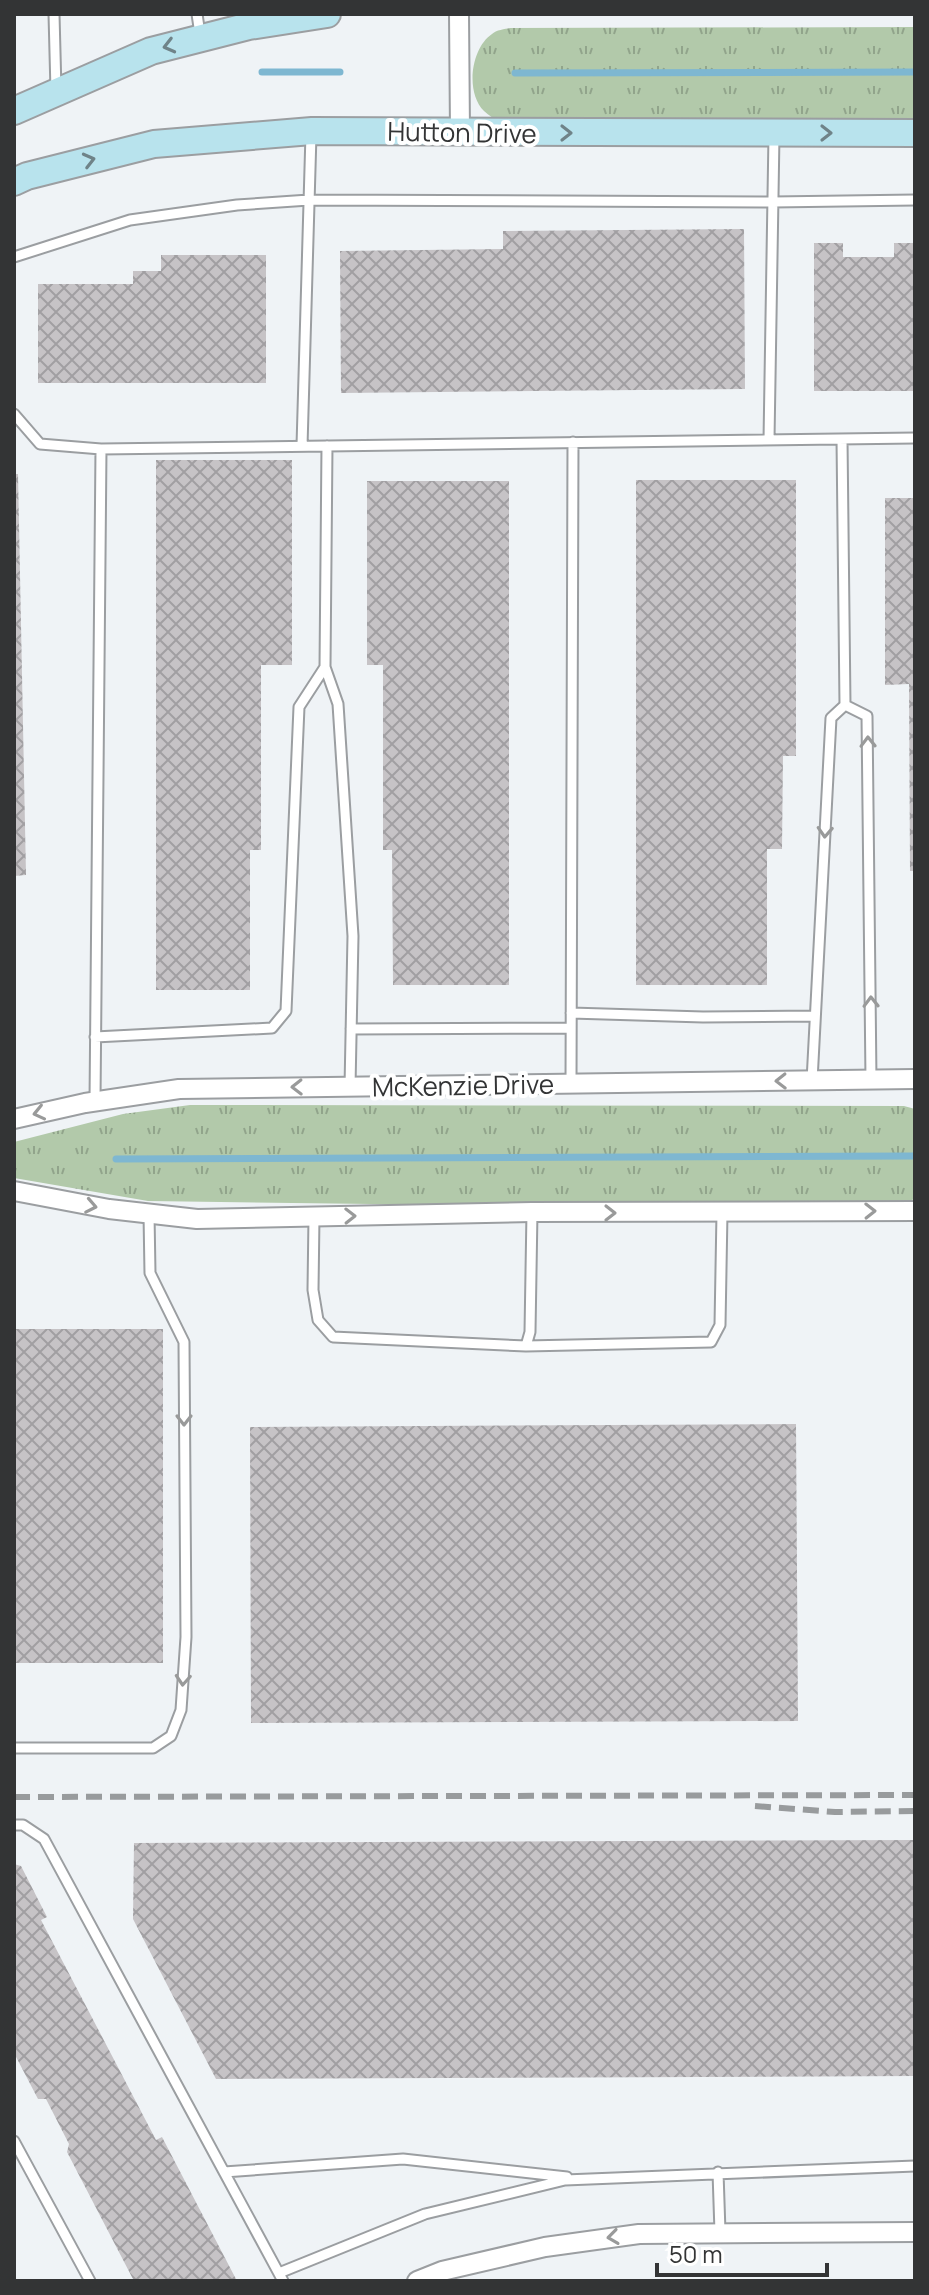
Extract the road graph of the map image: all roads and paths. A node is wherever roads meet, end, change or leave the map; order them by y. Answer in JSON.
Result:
{"nodes":[{"id":1,"x":54,"y":14,"type":"edge"},
{"id":2,"x":327,"y":14,"type":"edge"},
{"id":3,"x":459,"y":14,"type":"edge"},
{"id":4,"x":199,"y":26,"type":"edge"},
{"id":5,"x":56,"y":93,"type":"junction"},
{"id":6,"x":14,"y":111,"type":"edge"},
{"id":7,"x":312,"y":131,"type":"junction"},
{"id":8,"x":460,"y":132,"type":"junction"},
{"id":9,"x":774,"y":133,"type":"junction"},
{"id":10,"x":915,"y":133,"type":"edge"},
{"id":11,"x":14,"y":182,"type":"edge"},
{"id":12,"x":309,"y":200,"type":"junction"},
{"id":13,"x":915,"y":200,"type":"edge"},
{"id":14,"x":773,"y":202,"type":"junction"},
{"id":15,"x":14,"y":257,"type":"edge"},
{"id":16,"x":14,"y":414,"type":"edge"},
{"id":17,"x":915,"y":438,"type":"edge"},
{"id":18,"x":842,"y":439,"type":"junction"},
{"id":19,"x":769,"y":440,"type":"junction"},
{"id":20,"x":573,"y":442,"type":"junction"},
{"id":21,"x":302,"y":446,"type":"junction"},
{"id":22,"x":327,"y":446,"type":"junction"},
{"id":23,"x":101,"y":449,"type":"junction"},
{"id":24,"x":325,"y":667,"type":"junction"},
{"id":25,"x":845,"y":705,"type":"junction"},
{"id":26,"x":571,"y":1013,"type":"junction"},
{"id":27,"x":815,"y":1016,"type":"junction"},
{"id":28,"x":571,"y":1028,"type":"junction"},
{"id":29,"x":351,"y":1029,"type":"junction"},
{"id":30,"x":95,"y":1037,"type":"junction"},
{"id":31,"x":915,"y":1079,"type":"edge"},
{"id":32,"x":871,"y":1080,"type":"junction"},
{"id":33,"x":812,"y":1081,"type":"junction"},
{"id":34,"x":571,"y":1084,"type":"junction"},
{"id":35,"x":350,"y":1087,"type":"junction"},
{"id":36,"x":95,"y":1101,"type":"junction"},
{"id":37,"x":14,"y":1119,"type":"edge"},
{"id":38,"x":14,"y":1191,"type":"edge"},
{"id":39,"x":915,"y":1211,"type":"edge"},
{"id":40,"x":532,"y":1212,"type":"junction"},
{"id":41,"x":722,"y":1213,"type":"junction"},
{"id":42,"x":149,"y":1214,"type":"junction"},
{"id":43,"x":314,"y":1217,"type":"junction"},
{"id":44,"x":526,"y":1346,"type":"junction"},
{"id":45,"x":14,"y":1748,"type":"edge"},
{"id":46,"x":14,"y":1825,"type":"edge"},
{"id":47,"x":14,"y":2141,"type":"edge"},
{"id":48,"x":915,"y":2166,"type":"edge"},
{"id":49,"x":224,"y":2172,"type":"junction"},
{"id":50,"x":718,"y":2172,"type":"junction"},
{"id":51,"x":582,"y":2179,"type":"junction"},
{"id":52,"x":720,"y":2232,"type":"junction"},
{"id":53,"x":915,"y":2232,"type":"edge"},
{"id":54,"x":281,"y":2277,"type":"edge"},
{"id":55,"x":90,"y":2281,"type":"edge"},
{"id":56,"x":417,"y":2281,"type":"edge"}],
"edges":[{"from":1,"to":5,"type":"lane"},
{"from":2,"to":4,"type":"street"},
{"from":3,"to":8,"type":"street"},
{"from":4,"to":5,"type":"street","one_way":true},
{"from":5,"to":6,"type":"street"},
{"from":7,"to":8,"type":"street","name":"Hutton Drive"},
{"from":11,"to":7,"type":"street","name":"Hutton Drive","one_way":true},
{"from":7,"to":12,"type":"lane"},
{"from":8,"to":9,"type":"street","name":"Hutton Drive","one_way":true},
{"from":9,"to":10,"type":"street","name":"Hutton Drive","one_way":true},
{"from":9,"to":14,"type":"lane"},
{"from":12,"to":14,"type":"lane"},
{"from":12,"to":15,"type":"lane"},
{"from":12,"to":21,"type":"lane"},
{"from":13,"to":14,"type":"lane"},
{"from":14,"to":19,"type":"lane"},
{"from":16,"to":23,"type":"lane"},
{"from":17,"to":18,"type":"lane"},
{"from":18,"to":19,"type":"lane"},
{"from":18,"to":25,"type":"lane"},
{"from":19,"to":20,"type":"lane"},
{"from":20,"to":22,"type":"lane"},
{"from":20,"to":26,"type":"lane"},
{"from":21,"to":22,"type":"lane"},
{"from":21,"to":23,"type":"lane"},
{"from":22,"to":24,"type":"lane"},
{"from":23,"to":30,"type":"lane"},
{"from":24,"to":29,"type":"lane"},
{"from":24,"to":30,"type":"lane"},
{"from":25,"to":27,"type":"lane","one_way":true},
{"from":32,"to":25,"type":"lane","one_way":true},
{"from":26,"to":27,"type":"lane"},
{"from":26,"to":28,"type":"lane"},
{"from":27,"to":33,"type":"lane"},
{"from":28,"to":29,"type":"lane"},
{"from":28,"to":34,"type":"lane"},
{"from":29,"to":35,"type":"lane"},
{"from":30,"to":36,"type":"lane"},
{"from":31,"to":32,"type":"street","name":"McKenzie Drive"},
{"from":32,"to":33,"type":"street","name":"McKenzie Drive"},
{"from":33,"to":34,"type":"street","name":"McKenzie Drive","one_way":true},
{"from":34,"to":35,"type":"street","name":"McKenzie Drive"},
{"from":35,"to":36,"type":"street","name":"McKenzie Drive","one_way":true},
{"from":36,"to":37,"type":"street","name":"McKenzie Drive","one_way":true},
{"from":38,"to":42,"type":"street","one_way":true},
{"from":41,"to":39,"type":"street","one_way":true},
{"from":40,"to":41,"type":"street","one_way":true},
{"from":43,"to":40,"type":"street","one_way":true},
{"from":40,"to":44,"type":"lane"},
{"from":41,"to":44,"type":"lane"},
{"from":42,"to":43,"type":"street"},
{"from":42,"to":45,"type":"lane","one_way":true},
{"from":43,"to":44,"type":"lane"},
{"from":46,"to":49,"type":"lane"},
{"from":47,"to":55,"type":"lane"},
{"from":48,"to":50,"type":"lane"},
{"from":49,"to":51,"type":"lane"},
{"from":49,"to":54,"type":"lane"},
{"from":50,"to":51,"type":"lane"},
{"from":50,"to":52,"type":"lane"},
{"from":51,"to":54,"type":"lane"},
{"from":52,"to":53,"type":"street"},
{"from":52,"to":56,"type":"street","one_way":true}]}
